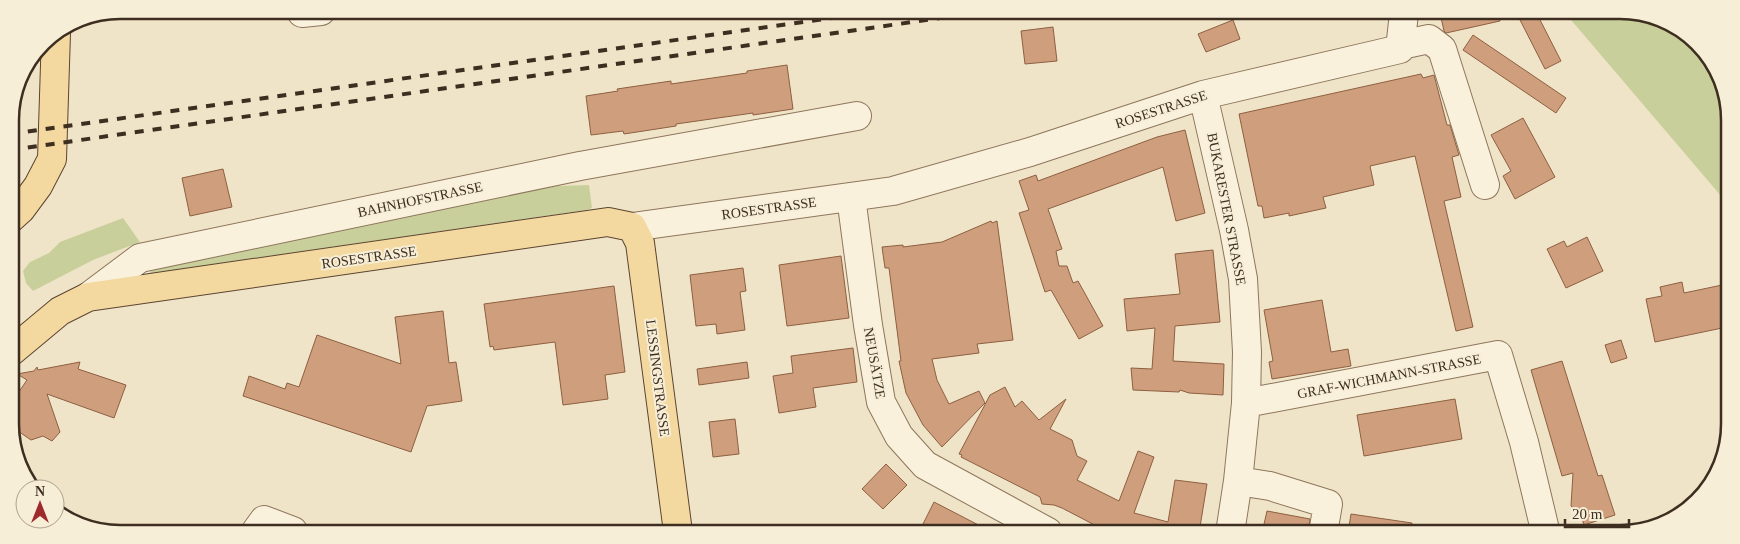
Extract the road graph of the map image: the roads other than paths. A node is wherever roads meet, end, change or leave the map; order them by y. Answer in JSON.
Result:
{"nodes":[{"id":1,"x":1403,"y":19,"type":"edge"},
{"id":2,"x":56,"y":42,"type":"edge"},
{"id":3,"x":1401,"y":45,"type":"junction"},
{"id":4,"x":1203,"y":95,"type":"junction"},
{"id":5,"x":857,"y":116,"type":"dead end"},
{"id":6,"x":1485,"y":184,"type":"dead end"},
{"id":7,"x":852,"y":197,"type":"junction"},
{"id":8,"x":19,"y":211,"type":"edge"},
{"id":9,"x":632,"y":227,"type":"junction"},
{"id":10,"x":140,"y":258,"type":"junction"},
{"id":11,"x":106,"y":261,"type":"dead end"},
{"id":12,"x":88,"y":297,"type":"junction"},
{"id":13,"x":19,"y":344,"type":"edge"},
{"id":14,"x":1246,"y":403,"type":"junction"},
{"id":15,"x":1238,"y":481,"type":"junction"},
{"id":16,"x":260,"y":525,"type":"edge"},
{"id":17,"x":277,"y":525,"type":"edge"},
{"id":18,"x":677,"y":525,"type":"edge"},
{"id":19,"x":1035,"y":525,"type":"edge"},
{"id":20,"x":1231,"y":525,"type":"edge"},
{"id":21,"x":1324,"y":525,"type":"edge"},
{"id":22,"x":1544,"y":525,"type":"edge"}],
"edges":[{"from":1,"to":3,"type":"street"},
{"from":2,"to":8,"type":"main road"},
{"from":3,"to":4,"type":"street","name":"ROSESTRASSE"},
{"from":3,"to":6,"type":"street","name":"ROSESTRASSE"},
{"from":4,"to":7,"type":"street","name":"ROSESTRASSE"},
{"from":4,"to":14,"type":"street","name":"BUKARESTER STRASSE"},
{"from":5,"to":10,"type":"street","name":"BAHNHOFSTRASSE"},
{"from":7,"to":9,"type":"street","name":"ROSESTRASSE"},
{"from":7,"to":19,"type":"street","name":"NEUSÄTZE"},
{"from":9,"to":12,"type":"main road","name":"ROSESTRASSE"},
{"from":9,"to":18,"type":"main road","name":"LESSINGSTRASSE"},
{"from":10,"to":11,"type":"street"},
{"from":10,"to":12,"type":"street","name":"BAHNHOFSTRASSE"},
{"from":12,"to":13,"type":"main road","name":"BAHNHOFSTRASSE"},
{"from":14,"to":15,"type":"street","name":"BUKARESTER STRASSE"},
{"from":14,"to":22,"type":"street","name":"GRAF-WICHMANN-STRASSE"},
{"from":15,"to":20,"type":"street","name":"BUKARESTER STRASSE"},
{"from":15,"to":21,"type":"street"},
{"from":16,"to":17,"type":"street"}]}
